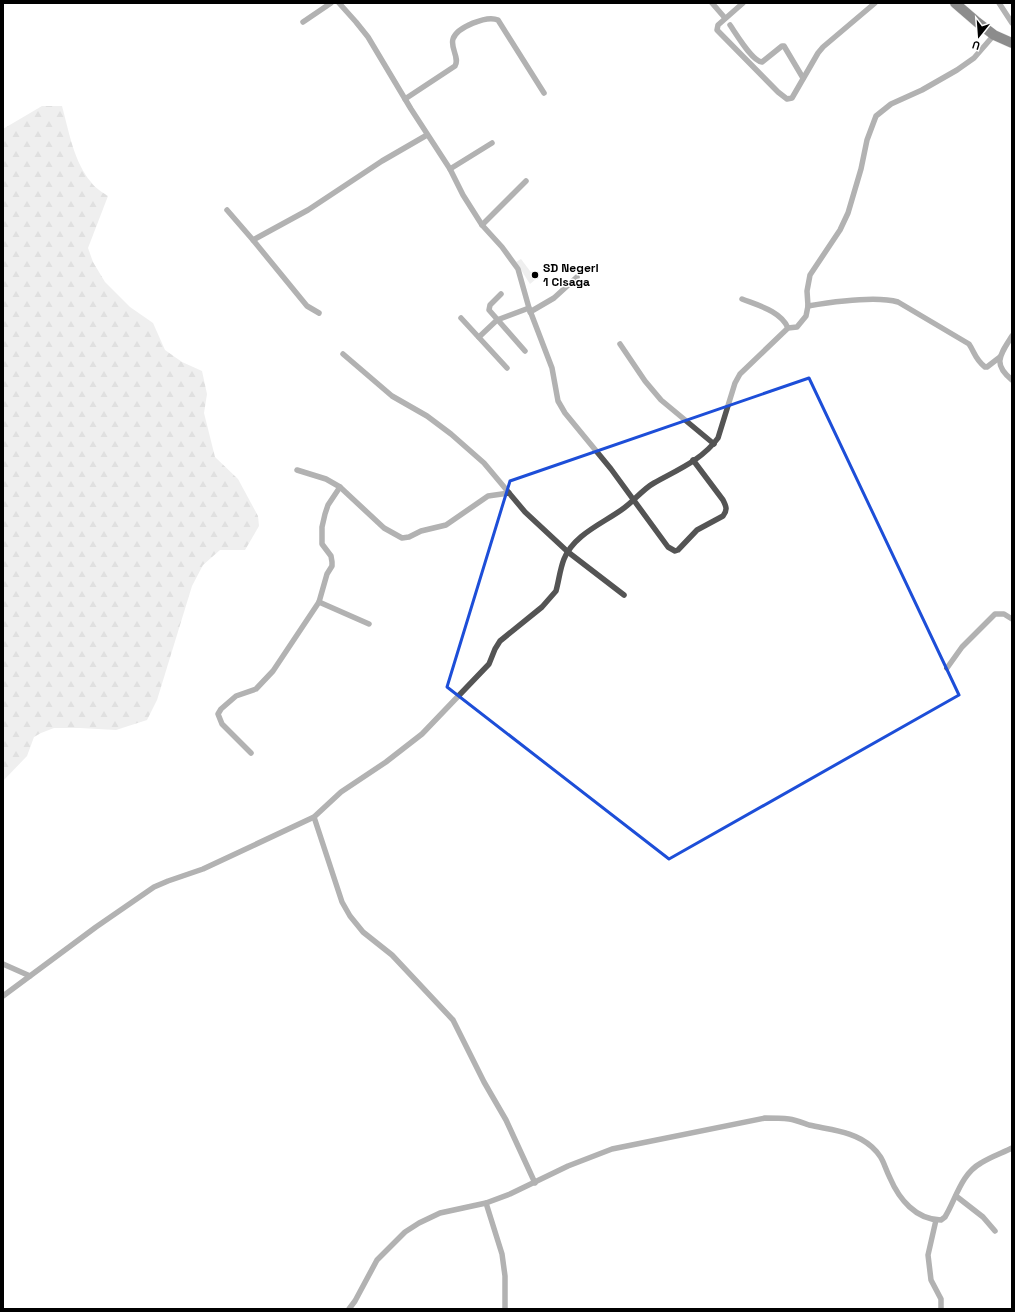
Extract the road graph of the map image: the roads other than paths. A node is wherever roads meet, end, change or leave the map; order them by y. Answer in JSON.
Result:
{"nodes":[{"id":1,"x":331,"y":3,"type":"edge"},
{"id":2,"x":339,"y":3,"type":"edge"},
{"id":3,"x":712,"y":3,"type":"edge"},
{"id":4,"x":743,"y":3,"type":"edge"},
{"id":5,"x":875,"y":3,"type":"edge"},
{"id":6,"x":955,"y":3,"type":"edge"},
{"id":7,"x":999,"y":3,"type":"edge"},
{"id":8,"x":725,"y":18,"type":"junction"},
{"id":9,"x":303,"y":22,"type":"dead end"},
{"id":10,"x":1012,"y":23,"type":"edge"},
{"id":11,"x":730,"y":26,"type":"dead end"},
{"id":12,"x":994,"y":35,"type":"junction"},
{"id":13,"x":1012,"y":43,"type":"edge"},
{"id":14,"x":803,"y":78,"type":"junction"},
{"id":15,"x":544,"y":93,"type":"dead end"},
{"id":16,"x":405,"y":99,"type":"junction"},
{"id":17,"x":427,"y":135,"type":"junction"},
{"id":18,"x":492,"y":143,"type":"dead end"},
{"id":19,"x":450,"y":169,"type":"junction"},
{"id":20,"x":526,"y":181,"type":"dead end"},
{"id":21,"x":227,"y":210,"type":"dead end"},
{"id":22,"x":482,"y":225,"type":"junction"},
{"id":23,"x":252,"y":240,"type":"junction"},
{"id":24,"x":577,"y":277,"type":"dead end"},
{"id":25,"x":501,"y":294,"type":"dead end"},
{"id":26,"x":742,"y":299,"type":"dead end"},
{"id":27,"x":808,"y":306,"type":"junction"},
{"id":28,"x":530,"y":310,"type":"junction"},
{"id":29,"x":319,"y":313,"type":"dead end"},
{"id":30,"x":461,"y":318,"type":"dead end"},
{"id":31,"x":497,"y":320,"type":"junction"},
{"id":32,"x":788,"y":328,"type":"junction"},
{"id":33,"x":1012,"y":336,"type":"edge"},
{"id":34,"x":479,"y":337,"type":"junction"},
{"id":35,"x":620,"y":344,"type":"dead end"},
{"id":36,"x":524,"y":351,"type":"dead end"},
{"id":37,"x":343,"y":354,"type":"dead end"},
{"id":38,"x":1000,"y":357,"type":"junction"},
{"id":39,"x":507,"y":368,"type":"dead end"},
{"id":40,"x":1012,"y":380,"type":"edge"},
{"id":41,"x":714,"y":444,"type":"junction"},
{"id":42,"x":693,"y":460,"type":"junction"},
{"id":43,"x":297,"y":470,"type":"dead end"},
{"id":44,"x":340,"y":487,"type":"junction"},
{"id":45,"x":509,"y":493,"type":"junction"},
{"id":46,"x":634,"y":500,"type":"junction"},
{"id":47,"x":568,"y":552,"type":"junction"},
{"id":48,"x":624,"y":595,"type":"dead end"},
{"id":49,"x":319,"y":602,"type":"junction"},
{"id":50,"x":1012,"y":619,"type":"edge"},
{"id":51,"x":369,"y":624,"type":"dead end"},
{"id":52,"x":947,"y":668,"type":"dead end"},
{"id":53,"x":251,"y":753,"type":"dead end"},
{"id":54,"x":314,"y":817,"type":"junction"},
{"id":55,"x":3,"y":964,"type":"edge"},
{"id":56,"x":30,"y":976,"type":"junction"},
{"id":57,"x":3,"y":996,"type":"edge"},
{"id":58,"x":1012,"y":1148,"type":"edge"},
{"id":59,"x":535,"y":1183,"type":"junction"},
{"id":60,"x":956,"y":1196,"type":"junction"},
{"id":61,"x":486,"y":1203,"type":"junction"},
{"id":62,"x":936,"y":1220,"type":"junction"},
{"id":63,"x":995,"y":1231,"type":"dead end"},
{"id":64,"x":349,"y":1309,"type":"edge"},
{"id":65,"x":505,"y":1309,"type":"edge"},
{"id":66,"x":941,"y":1309,"type":"edge"}],
"edges":[{"from":1,"to":9,"type":"street"},
{"from":2,"to":16,"type":"street"},
{"from":3,"to":8,"type":"street"},
{"from":4,"to":8,"type":"street"},
{"from":5,"to":14,"type":"street"},
{"from":6,"to":12,"type":"highway"},
{"from":7,"to":10,"type":"street"},
{"from":8,"to":14,"type":"street"},
{"from":11,"to":14,"type":"street"},
{"from":12,"to":13,"type":"highway"},
{"from":12,"to":27,"type":"street"},
{"from":15,"to":16,"type":"street"},
{"from":16,"to":17,"type":"street"},
{"from":17,"to":19,"type":"street"},
{"from":17,"to":23,"type":"street"},
{"from":18,"to":19,"type":"street"},
{"from":19,"to":22,"type":"street"},
{"from":20,"to":22,"type":"street"},
{"from":21,"to":23,"type":"street"},
{"from":22,"to":28,"type":"street"},
{"from":23,"to":29,"type":"street"},
{"from":24,"to":28,"type":"street"},
{"from":25,"to":31,"type":"street"},
{"from":26,"to":32,"type":"street"},
{"from":27,"to":32,"type":"street"},
{"from":27,"to":38,"type":"street"},
{"from":28,"to":31,"type":"street"},
{"from":28,"to":46,"type":"street"},
{"from":30,"to":34,"type":"street"},
{"from":31,"to":34,"type":"street"},
{"from":31,"to":36,"type":"street"},
{"from":32,"to":41,"type":"street"},
{"from":33,"to":38,"type":"street"},
{"from":34,"to":39,"type":"street"},
{"from":35,"to":41,"type":"street"},
{"from":37,"to":45,"type":"street"},
{"from":38,"to":40,"type":"street"},
{"from":41,"to":42,"type":"street"},
{"from":42,"to":46,"type":"street"},
{"from":42,"to":46,"type":"street"},
{"from":43,"to":44,"type":"street"},
{"from":44,"to":45,"type":"street"},
{"from":44,"to":49,"type":"street"},
{"from":45,"to":47,"type":"street"},
{"from":46,"to":47,"type":"street"},
{"from":47,"to":48,"type":"street"},
{"from":47,"to":54,"type":"street"},
{"from":49,"to":51,"type":"street"},
{"from":49,"to":53,"type":"street"},
{"from":50,"to":52,"type":"street"},
{"from":54,"to":56,"type":"street"},
{"from":54,"to":59,"type":"street"},
{"from":55,"to":56,"type":"street"},
{"from":56,"to":57,"type":"street"},
{"from":58,"to":60,"type":"street"},
{"from":59,"to":61,"type":"street"},
{"from":59,"to":62,"type":"street"},
{"from":60,"to":62,"type":"street"},
{"from":60,"to":63,"type":"street"},
{"from":61,"to":64,"type":"street"},
{"from":61,"to":65,"type":"street"},
{"from":62,"to":66,"type":"street"}]}
